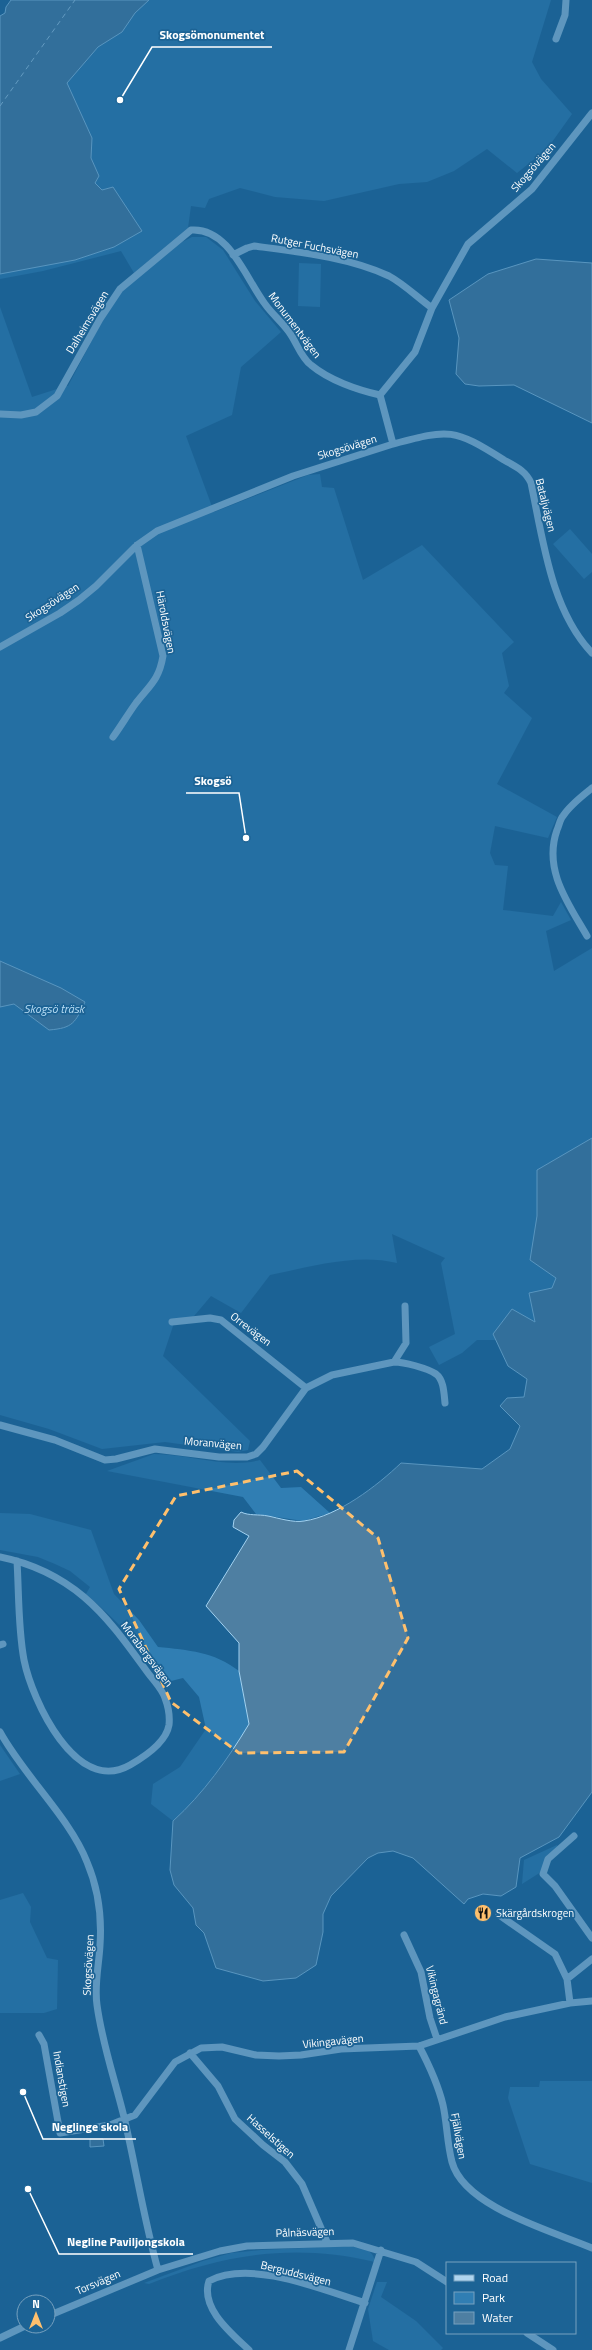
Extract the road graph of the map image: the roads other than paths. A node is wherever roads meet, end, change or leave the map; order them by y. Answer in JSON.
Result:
{"nodes":[{"id":1,"x":566,"y":0,"type":"edge"},
{"id":2,"x":556,"y":39,"type":"dead end"},
{"id":3,"x":592,"y":113,"type":"edge"},
{"id":4,"x":233,"y":255,"type":"junction"},
{"id":5,"x":432,"y":308,"type":"junction"},
{"id":6,"x":380,"y":395,"type":"junction"},
{"id":7,"x":0,"y":414,"type":"edge"},
{"id":8,"x":392,"y":444,"type":"junction"},
{"id":9,"x":137,"y":545,"type":"junction"},
{"id":10,"x":0,"y":647,"type":"edge"},
{"id":11,"x":592,"y":653,"type":"edge"},
{"id":12,"x":113,"y":736,"type":"dead end"},
{"id":13,"x":592,"y":788,"type":"edge"},
{"id":14,"x":587,"y":936,"type":"dead end"},
{"id":15,"x":405,"y":1306,"type":"dead end"},
{"id":16,"x":172,"y":1322,"type":"dead end"},
{"id":17,"x":394,"y":1362,"type":"junction"},
{"id":18,"x":306,"y":1388,"type":"junction"},
{"id":19,"x":445,"y":1403,"type":"dead end"},
{"id":20,"x":0,"y":1425,"type":"edge"},
{"id":21,"x":0,"y":1557,"type":"edge"},
{"id":22,"x":17,"y":1561,"type":"junction"},
{"id":23,"x":0,"y":1732,"type":"edge"},
{"id":24,"x":574,"y":1836,"type":"dead end"},
{"id":25,"x":499,"y":1915,"type":"dead end"},
{"id":26,"x":404,"y":1935,"type":"dead end"},
{"id":27,"x":592,"y":1938,"type":"edge"},
{"id":28,"x":592,"y":1959,"type":"edge"},
{"id":29,"x":567,"y":1979,"type":"junction"},
{"id":30,"x":592,"y":2001,"type":"edge"},
{"id":31,"x":570,"y":2003,"type":"junction"},
{"id":32,"x":39,"y":2035,"type":"dead end"},
{"id":33,"x":437,"y":2040,"type":"junction"},
{"id":34,"x":419,"y":2046,"type":"junction"},
{"id":35,"x":190,"y":2053,"type":"junction"},
{"id":36,"x":124,"y":2119,"type":"junction"},
{"id":37,"x":327,"y":2242,"type":"junction"},
{"id":38,"x":592,"y":2248,"type":"edge"},
{"id":39,"x":381,"y":2250,"type":"junction"},
{"id":40,"x":158,"y":2270,"type":"junction"},
{"id":41,"x":446,"y":2281,"type":"edge"},
{"id":42,"x":365,"y":2304,"type":"junction"},
{"id":43,"x":56,"y":2313,"type":"edge"},
{"id":44,"x":16,"y":2331,"type":"edge"},
{"id":45,"x":529,"y":2334,"type":"edge"},
{"id":46,"x":0,"y":2338,"type":"edge"},
{"id":47,"x":249,"y":2350,"type":"edge"},
{"id":48,"x":349,"y":2350,"type":"edge"},
{"id":49,"x":553,"y":2350,"type":"edge"}],
"edges":[{"from":1,"to":2,"type":"street"},
{"from":3,"to":5,"type":"street","name":"Skogsövägen"},
{"from":4,"to":5,"type":"street","name":"Rutger Fuchsvägen"},
{"from":4,"to":6,"type":"street","name":"Monumentvägen"},
{"from":4,"to":7,"type":"street","name":"Dalheimsvägen"},
{"from":5,"to":6,"type":"street","name":"Skogsövägen"},
{"from":6,"to":8,"type":"street","name":"Skogsövägen"},
{"from":8,"to":9,"type":"street","name":"Skogsövägen"},
{"from":8,"to":11,"type":"street","name":"Bataljvägen"},
{"from":9,"to":10,"type":"street","name":"Skogsövägen"},
{"from":9,"to":12,"type":"street","name":"Häroldsvägen"},
{"from":13,"to":14,"type":"street"},
{"from":15,"to":17,"type":"street"},
{"from":16,"to":18,"type":"street","name":"Orrevägen"},
{"from":17,"to":18,"type":"street","name":"Moranvägen"},
{"from":17,"to":19,"type":"street","name":"Moranvägen"},
{"from":18,"to":20,"type":"street","name":"Moranvägen"},
{"from":21,"to":22,"type":"street","name":"Morabergsvägen"},
{"from":22,"to":22,"type":"street","name":"Morabergsvägen"},
{"from":23,"to":36,"type":"street","name":"Skogsövägen"},
{"from":24,"to":27,"type":"street"},
{"from":25,"to":29,"type":"street"},
{"from":26,"to":33,"type":"street","name":"Vikingagränd"},
{"from":28,"to":29,"type":"street"},
{"from":29,"to":31,"type":"street"},
{"from":30,"to":31,"type":"street","name":"Vikingavägen"},
{"from":31,"to":33,"type":"street","name":"Vikingavägen"},
{"from":32,"to":36,"type":"street","name":"Indianstigen"},
{"from":33,"to":34,"type":"street","name":"Vikingavägen"},
{"from":34,"to":35,"type":"street","name":"Vikingavägen"},
{"from":34,"to":38,"type":"street","name":"Fjällvägen"},
{"from":35,"to":36,"type":"street","name":"Vikingavägen"},
{"from":35,"to":37,"type":"street","name":"Hasselstigen"},
{"from":36,"to":40,"type":"street","name":"Skogsövägen"},
{"from":37,"to":39,"type":"street","name":"Pålnäsvägen"},
{"from":37,"to":40,"type":"street","name":"Pålnäsvägen"},
{"from":39,"to":41,"type":"street","name":"Pålnäsvägen"},
{"from":39,"to":42,"type":"street"},
{"from":40,"to":43,"type":"street","name":"Torsvägen"},
{"from":42,"to":47,"type":"street","name":"Berguddsvägen"},
{"from":42,"to":48,"type":"street"},
{"from":44,"to":46,"type":"street"},
{"from":45,"to":49,"type":"street"}]}
